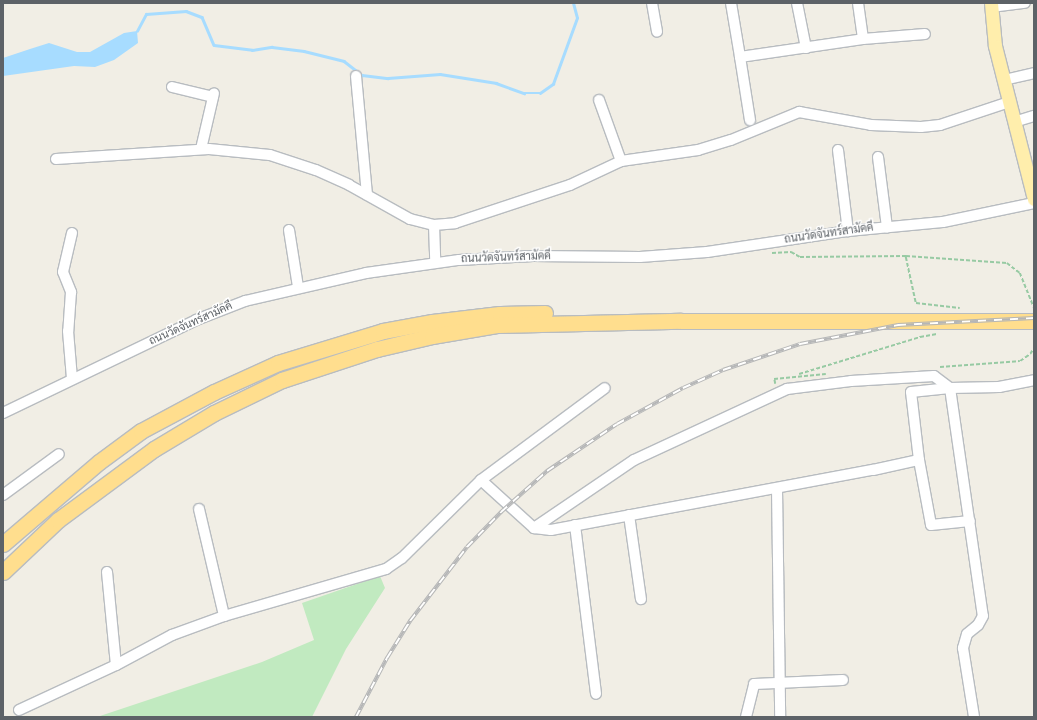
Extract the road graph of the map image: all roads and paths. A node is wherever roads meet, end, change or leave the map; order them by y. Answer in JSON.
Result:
{"nodes":[{"id":1,"x":652,"y":3,"type":"edge"},
{"id":2,"x":731,"y":3,"type":"edge"},
{"id":3,"x":797,"y":3,"type":"edge"},
{"id":4,"x":858,"y":3,"type":"edge"},
{"id":5,"x":1025,"y":3,"type":"edge"},
{"id":6,"x":991,"y":5,"type":"edge"},
{"id":7,"x":657,"y":32,"type":"dead end"},
{"id":8,"x":925,"y":34,"type":"dead end"},
{"id":9,"x":863,"y":39,"type":"junction"},
{"id":10,"x":806,"y":48,"type":"junction"},
{"id":11,"x":740,"y":57,"type":"junction"},
{"id":12,"x":1034,"y":73,"type":"edge"},
{"id":13,"x":356,"y":76,"type":"dead end"},
{"id":14,"x":1004,"y":80,"type":"junction"},
{"id":15,"x":172,"y":87,"type":"dead end"},
{"id":16,"x":599,"y":100,"type":"dead end"},
{"id":17,"x":1009,"y":102,"type":"junction"},
{"id":18,"x":1034,"y":116,"type":"edge"},
{"id":19,"x":750,"y":120,"type":"dead end"},
{"id":20,"x":1014,"y":122,"type":"junction"},
{"id":21,"x":201,"y":150,"type":"junction"},
{"id":22,"x":838,"y":150,"type":"dead end"},
{"id":23,"x":878,"y":157,"type":"dead end"},
{"id":24,"x":56,"y":159,"type":"dead end"},
{"id":25,"x":621,"y":161,"type":"junction"},
{"id":26,"x":367,"y":194,"type":"junction"},
{"id":27,"x":1034,"y":199,"type":"edge"},
{"id":28,"x":1034,"y":203,"type":"edge"},
{"id":29,"x":434,"y":225,"type":"junction"},
{"id":30,"x":887,"y":227,"type":"junction"},
{"id":31,"x":289,"y":230,"type":"dead end"},
{"id":32,"x":848,"y":231,"type":"junction"},
{"id":33,"x":72,"y":233,"type":"dead end"},
{"id":34,"x":770,"y":253,"type":"dead end"},
{"id":35,"x":906,"y":256,"type":"junction"},
{"id":36,"x":435,"y":261,"type":"junction"},
{"id":37,"x":298,"y":287,"type":"junction"},
{"id":38,"x":1033,"y":296,"type":"edge"},
{"id":39,"x":1034,"y":307,"type":"edge"},
{"id":40,"x":962,"y":308,"type":"dead end"},
{"id":41,"x":1034,"y":316,"type":"edge"},
{"id":42,"x":1001,"y":318,"type":"junction"},
{"id":43,"x":1034,"y":321,"type":"edge"},
{"id":44,"x":943,"y":333,"type":"dead end"},
{"id":45,"x":796,"y":375,"type":"dead end"},
{"id":46,"x":72,"y":379,"type":"junction"},
{"id":47,"x":1034,"y":380,"type":"edge"},
{"id":48,"x":605,"y":388,"type":"dead end"},
{"id":49,"x":950,"y":388,"type":"junction"},
{"id":50,"x":3,"y":413,"type":"edge"},
{"id":51,"x":58,"y":454,"type":"dead end"},
{"id":52,"x":919,"y":460,"type":"junction"},
{"id":53,"x":481,"y":480,"type":"junction"},
{"id":54,"x":777,"y":488,"type":"junction"},
{"id":55,"x":3,"y":495,"type":"edge"},
{"id":56,"x":199,"y":509,"type":"dead end"},
{"id":57,"x":629,"y":515,"type":"junction"},
{"id":58,"x":970,"y":520,"type":"junction"},
{"id":59,"x":575,"y":525,"type":"junction"},
{"id":60,"x":534,"y":528,"type":"junction"},
{"id":61,"x":3,"y":544,"type":"edge"},
{"id":62,"x":3,"y":572,"type":"edge"},
{"id":63,"x":107,"y":572,"type":"dead end"},
{"id":64,"x":641,"y":599,"type":"dead end"},
{"id":65,"x":224,"y":616,"type":"junction"},
{"id":66,"x":116,"y":665,"type":"junction"},
{"id":67,"x":843,"y":680,"type":"dead end"},
{"id":68,"x":779,"y":683,"type":"junction"},
{"id":69,"x":596,"y":694,"type":"dead end"},
{"id":70,"x":19,"y":710,"type":"dead end"},
{"id":71,"x":746,"y":717,"type":"edge"},
{"id":72,"x":780,"y":717,"type":"edge"},
{"id":73,"x":974,"y":717,"type":"edge"}],
"edges":[{"from":1,"to":7,"type":"street"},
{"from":2,"to":11,"type":"street"},
{"from":3,"to":10,"type":"street"},
{"from":4,"to":9,"type":"street"},
{"from":5,"to":6,"type":"street"},
{"from":6,"to":14,"type":"main road"},
{"from":8,"to":9,"type":"street"},
{"from":9,"to":10,"type":"street"},
{"from":10,"to":11,"type":"street"},
{"from":11,"to":19,"type":"street"},
{"from":12,"to":14,"type":"street"},
{"from":13,"to":26,"type":"street"},
{"from":14,"to":17,"type":"main road"},
{"from":15,"to":21,"type":"street"},
{"from":16,"to":25,"type":"street"},
{"from":17,"to":20,"type":"main road"},
{"from":17,"to":25,"type":"street"},
{"from":18,"to":20,"type":"street"},
{"from":20,"to":27,"type":"main road"},
{"from":21,"to":24,"type":"street"},
{"from":21,"to":26,"type":"street"},
{"from":22,"to":32,"type":"street"},
{"from":23,"to":30,"type":"street"},
{"from":25,"to":29,"type":"street"},
{"from":26,"to":29,"type":"street"},
{"from":28,"to":30,"type":"street","name":"ถนนวัดจันทร์สามัคคี"},
{"from":29,"to":36,"type":"street"},
{"from":30,"to":32,"type":"street","name":"ถนนวัดจันทร์สามัคคี"},
{"from":31,"to":37,"type":"street"},
{"from":32,"to":36,"type":"street","name":"ถนนวัดจันทร์สามัคคี"},
{"from":33,"to":46,"type":"street"},
{"from":34,"to":35,"type":"path"},
{"from":35,"to":38,"type":"path"},
{"from":35,"to":40,"type":"path"},
{"from":36,"to":37,"type":"street","name":"ถนนวัดจันทร์สามัคคี"},
{"from":37,"to":46,"type":"street","name":"ถนนวัดจันทร์สามัคคี"},
{"from":38,"to":39,"type":"path"},
{"from":41,"to":42,"type":"highway"},
{"from":42,"to":43,"type":"highway"},
{"from":42,"to":61,"type":"highway"},
{"from":42,"to":62,"type":"highway"},
{"from":44,"to":45,"type":"path"},
{"from":46,"to":50,"type":"street","name":"ถนนวัดจันทร์สามัคคี"},
{"from":47,"to":49,"type":"street"},
{"from":48,"to":53,"type":"street"},
{"from":49,"to":52,"type":"street"},
{"from":49,"to":58,"type":"street"},
{"from":49,"to":60,"type":"street"},
{"from":51,"to":55,"type":"street"},
{"from":52,"to":54,"type":"street"},
{"from":52,"to":58,"type":"street"},
{"from":53,"to":60,"type":"street"},
{"from":53,"to":65,"type":"street"},
{"from":54,"to":57,"type":"street"},
{"from":54,"to":68,"type":"street"},
{"from":56,"to":65,"type":"street"},
{"from":57,"to":59,"type":"street"},
{"from":57,"to":64,"type":"street"},
{"from":58,"to":73,"type":"street"},
{"from":59,"to":60,"type":"street"},
{"from":59,"to":69,"type":"street"},
{"from":63,"to":66,"type":"street"},
{"from":65,"to":66,"type":"street"},
{"from":66,"to":70,"type":"street"},
{"from":67,"to":68,"type":"street"},
{"from":68,"to":71,"type":"street"},
{"from":68,"to":72,"type":"street"}]}
